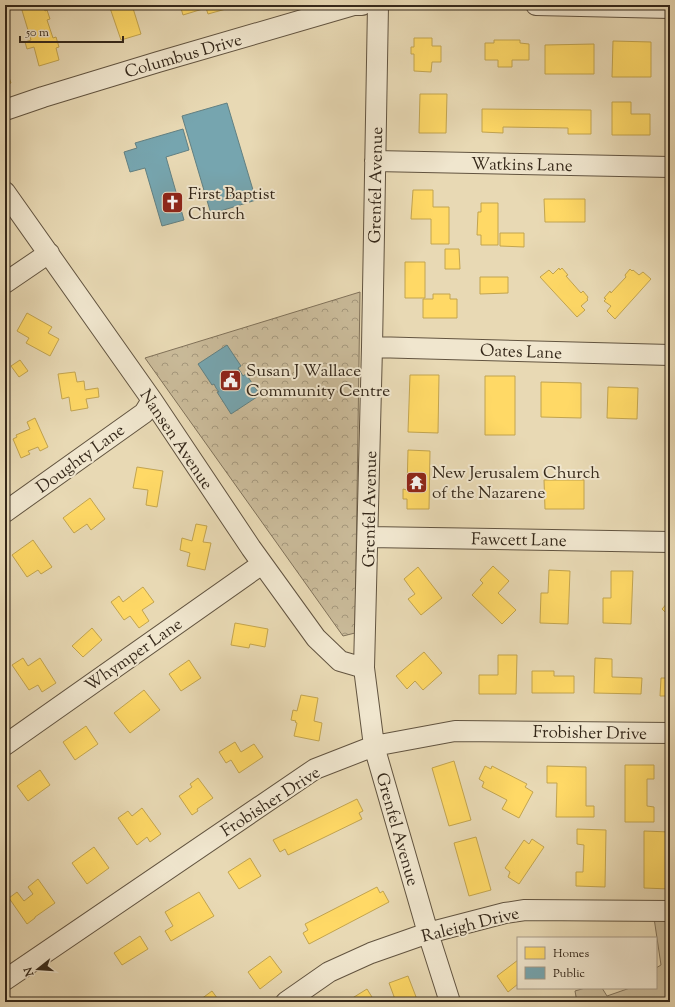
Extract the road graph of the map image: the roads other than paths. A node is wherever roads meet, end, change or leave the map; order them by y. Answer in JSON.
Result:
{"nodes":[{"id":1,"x":362,"y":5,"type":"edge"},
{"id":2,"x":378,"y":5,"type":"edge"},
{"id":3,"x":536,"y":5,"type":"edge"},
{"id":4,"x":670,"y":8,"type":"edge"},
{"id":5,"x":5,"y":110,"type":"edge"},
{"id":6,"x":375,"y":161,"type":"junction"},
{"id":7,"x":670,"y":167,"type":"edge"},
{"id":8,"x":5,"y":192,"type":"edge"},
{"id":9,"x":49,"y":253,"type":"junction"},
{"id":10,"x":5,"y":283,"type":"edge"},
{"id":11,"x":372,"y":347,"type":"junction"},
{"id":12,"x":670,"y":355,"type":"edge"},
{"id":13,"x":152,"y":400,"type":"junction"},
{"id":14,"x":5,"y":512,"type":"edge"},
{"id":15,"x":368,"y":537,"type":"junction"},
{"id":16,"x":670,"y":542,"type":"edge"},
{"id":17,"x":262,"y":564,"type":"junction"},
{"id":18,"x":364,"y":668,"type":"junction"},
{"id":19,"x":670,"y":733,"type":"edge"},
{"id":20,"x":5,"y":745,"type":"edge"},
{"id":21,"x":374,"y":746,"type":"junction"},
{"id":22,"x":670,"y":911,"type":"edge"},
{"id":23,"x":428,"y":933,"type":"junction"},
{"id":24,"x":5,"y":980,"type":"edge"},
{"id":25,"x":286,"y":1002,"type":"edge"},
{"id":26,"x":450,"y":1002,"type":"edge"}],
"edges":[{"from":1,"to":5,"type":"street","name":"Columbus Drive"},
{"from":2,"to":6,"type":"street","name":"Grenfel Avenue"},
{"from":3,"to":4,"type":"street"},
{"from":6,"to":7,"type":"street","name":"Watkins Lane"},
{"from":6,"to":11,"type":"street","name":"Grenfel Avenue"},
{"from":8,"to":9,"type":"street","name":"Nansen Avenue"},
{"from":9,"to":10,"type":"street"},
{"from":9,"to":13,"type":"street","name":"Nansen Avenue"},
{"from":11,"to":12,"type":"street","name":"Oates Lane"},
{"from":11,"to":15,"type":"street","name":"Grenfel Avenue"},
{"from":13,"to":14,"type":"street","name":"Doughty Lane"},
{"from":13,"to":17,"type":"street","name":"Nansen Avenue"},
{"from":15,"to":16,"type":"street","name":"Fawcett Lane"},
{"from":15,"to":18,"type":"street","name":"Grenfel Avenue"},
{"from":17,"to":18,"type":"street","name":"Nansen Avenue"},
{"from":17,"to":20,"type":"street","name":"Whymper Lane"},
{"from":18,"to":21,"type":"street","name":"Grenfel Avenue"},
{"from":19,"to":21,"type":"street","name":"Frobisher Drive"},
{"from":21,"to":23,"type":"street","name":"Grenfel Avenue"},
{"from":21,"to":24,"type":"street","name":"Frobisher Drive"},
{"from":22,"to":23,"type":"street","name":"Raleigh Drive"},
{"from":23,"to":25,"type":"street","name":"Raleigh Drive"},
{"from":23,"to":26,"type":"street","name":"Grenfel Avenue"}]}
